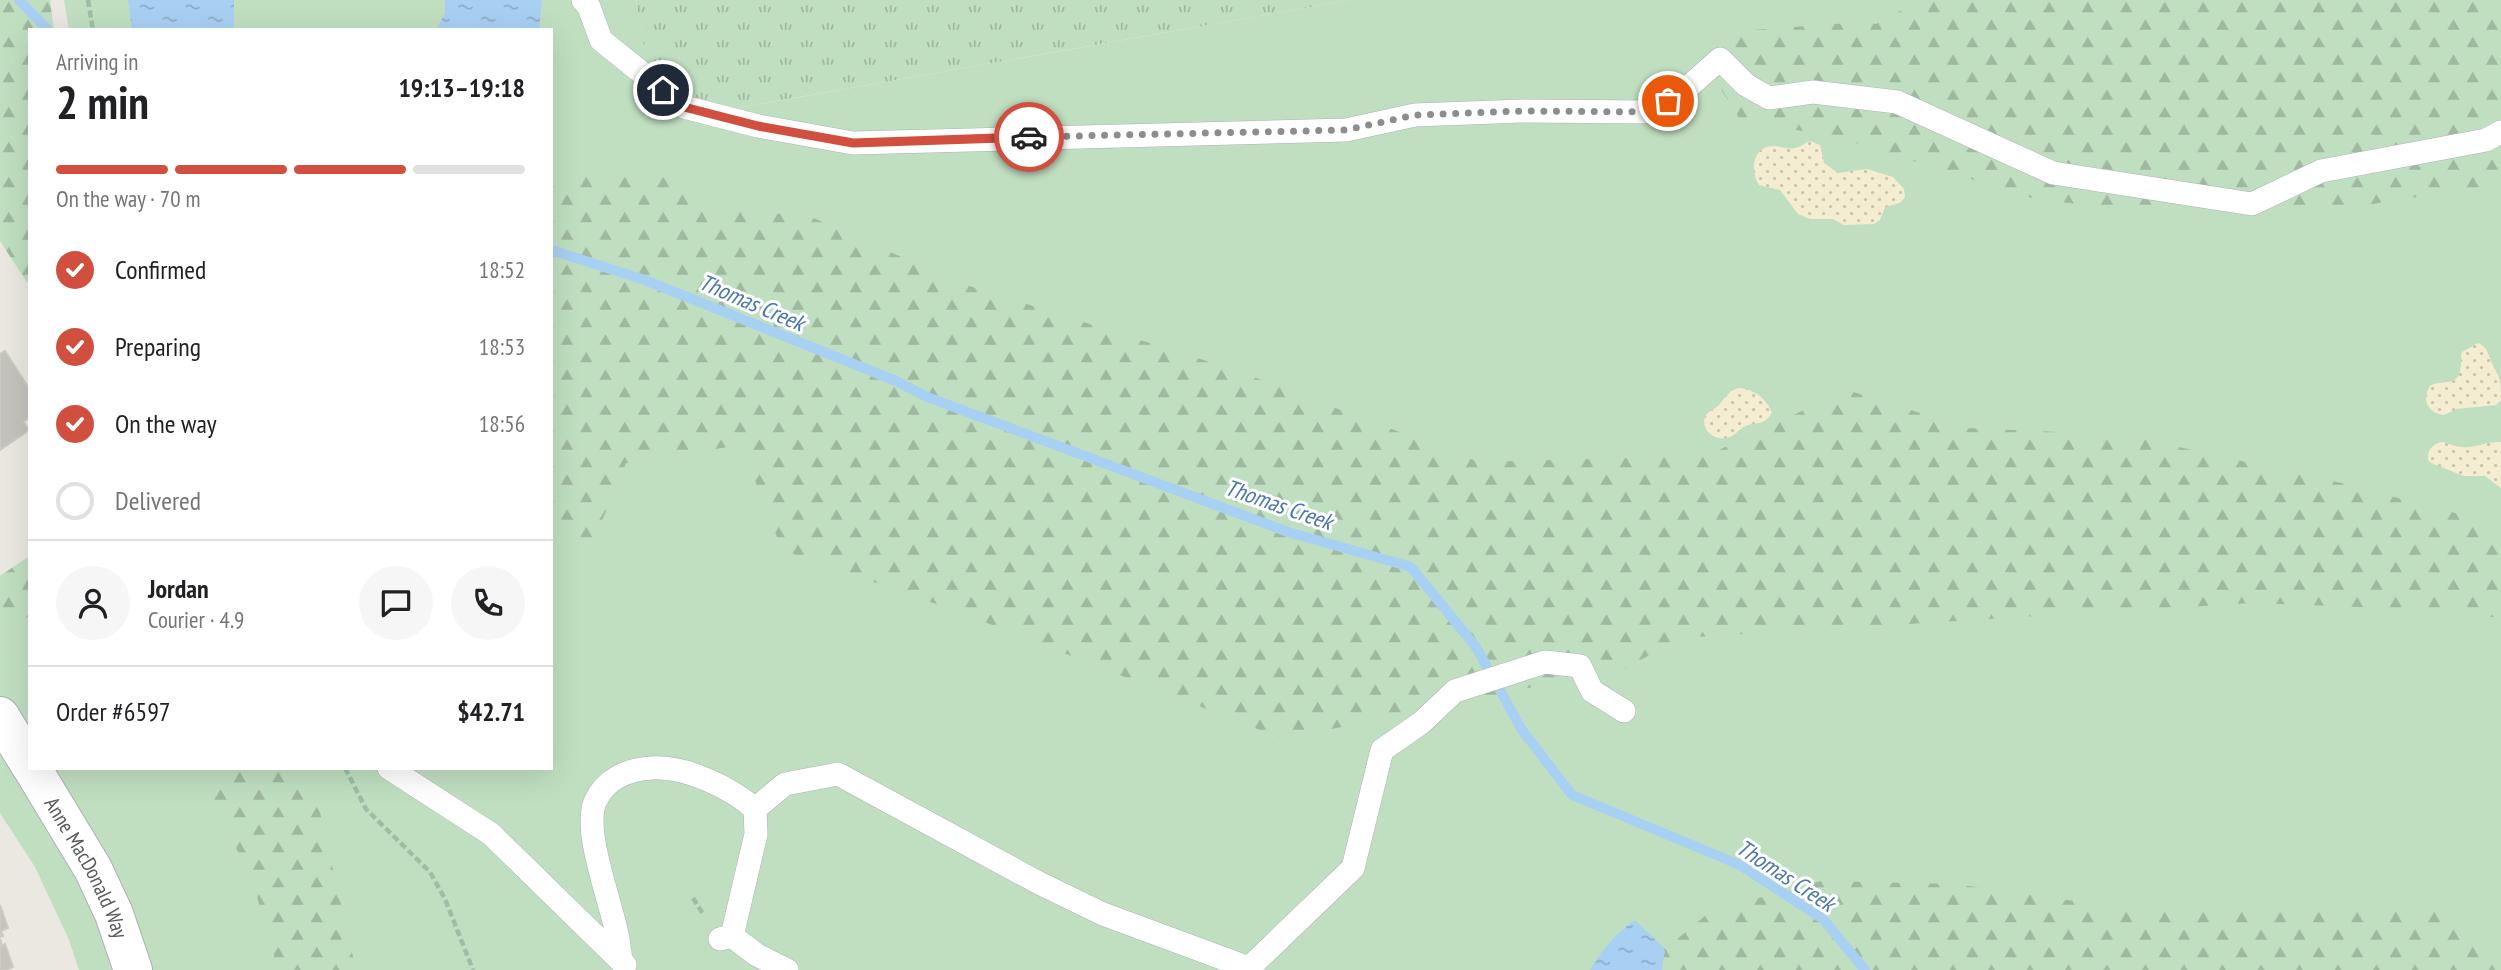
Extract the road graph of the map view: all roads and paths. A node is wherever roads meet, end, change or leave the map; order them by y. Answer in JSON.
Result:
{"nodes":[{"id":1,"x":88,"y":0,"type":"edge"},
{"id":2,"x":583,"y":0,"type":"edge"},
{"id":3,"x":93,"y":28,"type":"edge"},
{"id":4,"x":2501,"y":132,"type":"edge"},
{"id":5,"x":1624,"y":711,"type":"dead end"},
{"id":6,"x":0,"y":716,"type":"edge"},
{"id":7,"x":28,"y":761,"type":"edge"},
{"id":8,"x":33,"y":770,"type":"edge"},
{"id":9,"x":346,"y":770,"type":"edge"},
{"id":10,"x":392,"y":770,"type":"edge"},
{"id":11,"x":754,"y":809,"type":"junction"},
{"id":12,"x":624,"y":965,"type":"edge"},
{"id":13,"x":133,"y":970,"type":"edge"},
{"id":14,"x":473,"y":970,"type":"edge"},
{"id":15,"x":787,"y":970,"type":"edge"}],
"edges":[{"from":1,"to":3,"type":"path"},
{"from":2,"to":4,"type":"lane"},
{"from":5,"to":11,"type":"lane"},
{"from":6,"to":7,"type":"street","name":"Anne MacDonald Way"},
{"from":8,"to":13,"type":"street","name":"Anne MacDonald Way"},
{"from":9,"to":14,"type":"path"},
{"from":10,"to":12,"type":"lane"},
{"from":11,"to":12,"type":"lane"},
{"from":11,"to":15,"type":"lane"}]}
